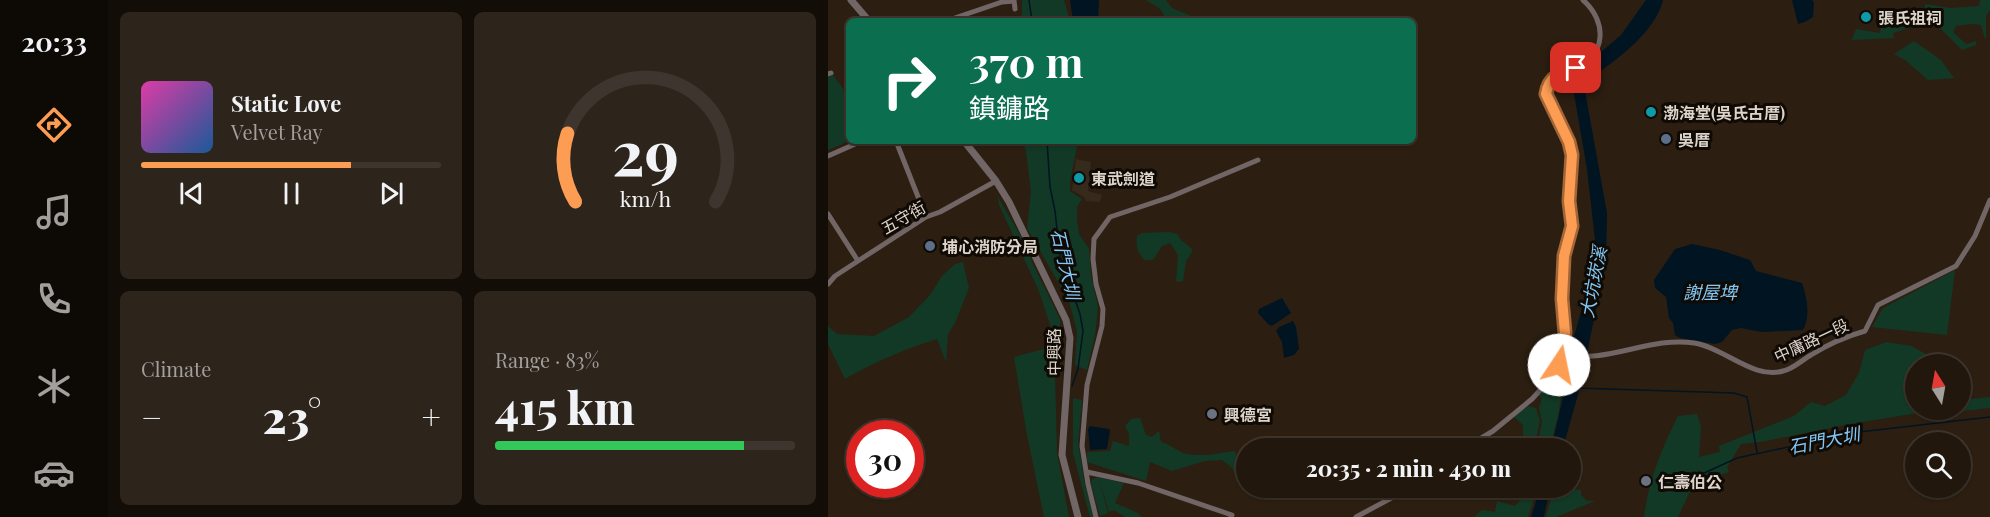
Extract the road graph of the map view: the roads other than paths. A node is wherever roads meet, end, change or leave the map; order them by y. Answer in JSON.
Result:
{"nodes":[{"id":1,"x":851,"y":0,"type":"edge"},
{"id":2,"x":1583,"y":0,"type":"edge"},
{"id":3,"x":1014,"y":1,"type":"edge"},
{"id":4,"x":1015,"y":9,"type":"dead end"},
{"id":5,"x":866,"y":18,"type":"edge"},
{"id":6,"x":955,"y":18,"type":"edge"},
{"id":7,"x":855,"y":144,"type":"edge"},
{"id":8,"x":897,"y":144,"type":"edge"},
{"id":9,"x":966,"y":144,"type":"edge"},
{"id":10,"x":828,"y":156,"type":"edge"},
{"id":11,"x":1258,"y":160,"type":"dead end"},
{"id":12,"x":996,"y":181,"type":"junction"},
{"id":13,"x":1990,"y":200,"type":"edge"},
{"id":14,"x":828,"y":214,"type":"edge"},
{"id":15,"x":926,"y":217,"type":"junction"},
{"id":16,"x":858,"y":261,"type":"junction"},
{"id":17,"x":828,"y":284,"type":"edge"},
{"id":18,"x":1565,"y":354,"type":"junction"},
{"id":19,"x":1481,"y":438,"type":"edge"},
{"id":20,"x":1087,"y":472,"type":"junction"},
{"id":21,"x":1391,"y":498,"type":"edge"},
{"id":22,"x":1231,"y":516,"type":"edge"},
{"id":23,"x":1078,"y":517,"type":"edge"},
{"id":24,"x":1096,"y":517,"type":"edge"},
{"id":25,"x":1356,"y":517,"type":"edge"}],
"edges":[{"from":1,"to":5,"type":"street"},
{"from":2,"to":18,"type":"street"},
{"from":3,"to":4,"type":"street"},
{"from":3,"to":6,"type":"street"},
{"from":7,"to":10,"type":"street"},
{"from":8,"to":15,"type":"street"},
{"from":9,"to":12,"type":"street","name":"中興路"},
{"from":11,"to":20,"type":"street"},
{"from":12,"to":15,"type":"street","name":"五守街"},
{"from":12,"to":23,"type":"street","name":"中興路"},
{"from":13,"to":18,"type":"street","name":"中庸路一段"},
{"from":14,"to":16,"type":"street"},
{"from":15,"to":16,"type":"street","name":"五守街"},
{"from":16,"to":17,"type":"street","name":"五守街"},
{"from":18,"to":19,"type":"street"},
{"from":20,"to":22,"type":"street"},
{"from":20,"to":24,"type":"street"},
{"from":21,"to":25,"type":"street"}]}
